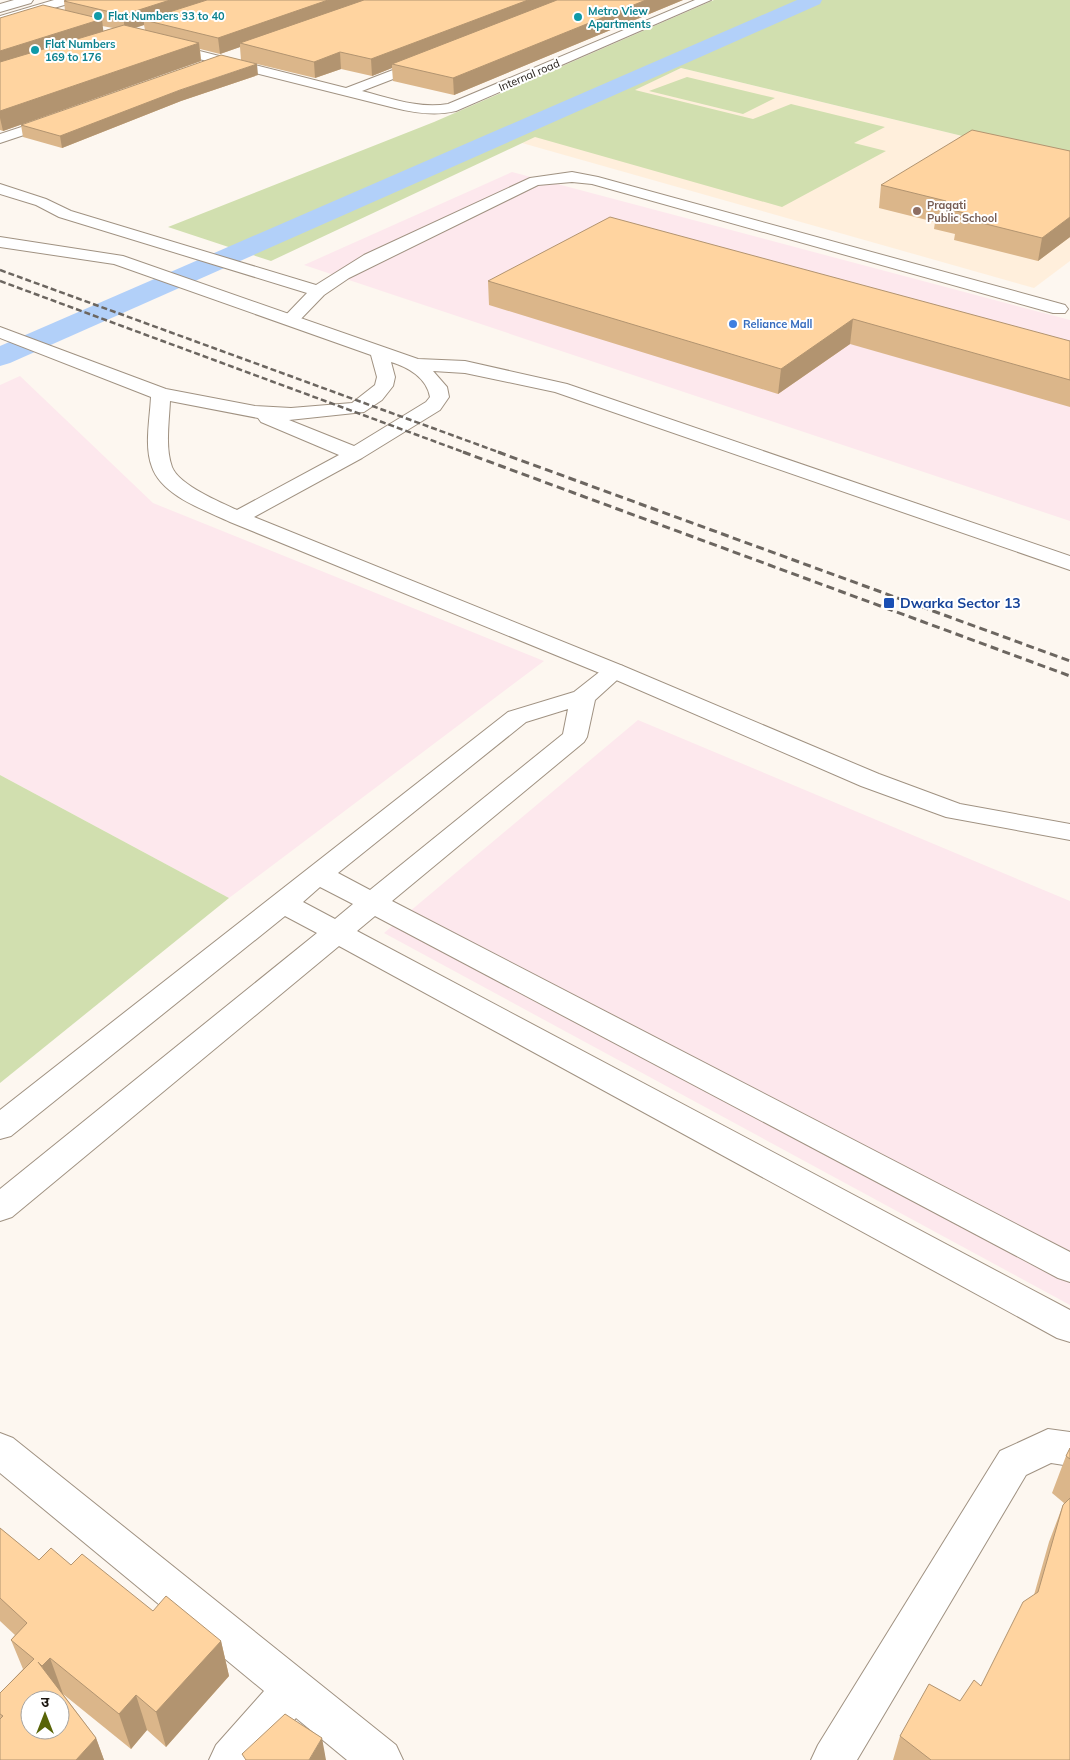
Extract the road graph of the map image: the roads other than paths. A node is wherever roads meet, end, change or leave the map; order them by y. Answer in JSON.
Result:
{"nodes":[{"id":1,"x":27,"y":0,"type":"edge"},
{"id":2,"x":705,"y":0,"type":"edge"},
{"id":3,"x":666,"y":2,"type":"dead end"},
{"id":4,"x":70,"y":4,"type":"edge"},
{"id":5,"x":691,"y":6,"type":"junction"},
{"id":6,"x":0,"y":8,"type":"edge"},
{"id":7,"x":0,"y":20,"type":"edge"},
{"id":8,"x":0,"y":31,"type":"edge"},
{"id":9,"x":154,"y":44,"type":"edge"},
{"id":10,"x":248,"y":51,"type":"edge"},
{"id":11,"x":439,"y":56,"type":"edge"},
{"id":12,"x":221,"y":60,"type":"junction"},
{"id":13,"x":193,"y":70,"type":"edge"},
{"id":14,"x":347,"y":92,"type":"junction"},
{"id":15,"x":74,"y":113,"type":"edge"},
{"id":16,"x":0,"y":139,"type":"edge"},
{"id":17,"x":0,"y":189,"type":"edge"},
{"id":18,"x":0,"y":242,"type":"edge"},
{"id":19,"x":318,"y":291,"type":"junction"},
{"id":20,"x":1066,"y":307,"type":"edge"},
{"id":21,"x":290,"y":320,"type":"junction"},
{"id":22,"x":0,"y":332,"type":"edge"},
{"id":23,"x":380,"y":353,"type":"junction"},
{"id":24,"x":416,"y":364,"type":"junction"},
{"id":25,"x":161,"y":394,"type":"junction"},
{"id":26,"x":255,"y":412,"type":"junction"},
{"id":27,"x":355,"y":454,"type":"junction"},
{"id":28,"x":237,"y":518,"type":"junction"},
{"id":29,"x":1070,"y":564,"type":"edge"},
{"id":30,"x":615,"y":671,"type":"junction"},
{"id":31,"x":584,"y":698,"type":"junction"},
{"id":32,"x":1070,"y":832,"type":"edge"},
{"id":33,"x":318,"y":875,"type":"junction"},
{"id":34,"x":373,"y":902,"type":"junction"},
{"id":35,"x":283,"y":903,"type":"junction"},
{"id":36,"x":338,"y":931,"type":"junction"},
{"id":37,"x":0,"y":1127,"type":"edge"},
{"id":38,"x":0,"y":1208,"type":"edge"},
{"id":39,"x":1070,"y":1268,"type":"edge"},
{"id":40,"x":1070,"y":1327,"type":"edge"},
{"id":41,"x":1070,"y":1449,"type":"edge"},
{"id":42,"x":0,"y":1450,"type":"edge"},
{"id":43,"x":293,"y":1689,"type":"junction"},
{"id":44,"x":231,"y":1760,"type":"edge"},
{"id":45,"x":381,"y":1760,"type":"edge"},
{"id":46,"x":833,"y":1760,"type":"edge"}],
"edges":[{"from":1,"to":6,"type":"street"},
{"from":2,"to":5,"type":"street","name":"Internal road"},
{"from":3,"to":5,"type":"street"},
{"from":4,"to":7,"type":"street"},
{"from":4,"to":8,"type":"street"},
{"from":5,"to":14,"type":"street","name":"Internal road"},
{"from":9,"to":12,"type":"street"},
{"from":10,"to":12,"type":"street"},
{"from":11,"to":14,"type":"street"},
{"from":12,"to":13,"type":"street"},
{"from":12,"to":14,"type":"street","name":"Internal road"},
{"from":15,"to":16,"type":"street"},
{"from":17,"to":19,"type":"street"},
{"from":18,"to":21,"type":"street"},
{"from":19,"to":20,"type":"street"},
{"from":19,"to":21,"type":"street"},
{"from":21,"to":23,"type":"street"},
{"from":22,"to":25,"type":"street"},
{"from":23,"to":24,"type":"street"},
{"from":23,"to":26,"type":"street"},
{"from":24,"to":27,"type":"street"},
{"from":24,"to":29,"type":"street"},
{"from":25,"to":26,"type":"street"},
{"from":25,"to":28,"type":"street"},
{"from":26,"to":27,"type":"street"},
{"from":27,"to":28,"type":"street"},
{"from":28,"to":30,"type":"street"},
{"from":30,"to":31,"type":"street"},
{"from":30,"to":32,"type":"street"},
{"from":31,"to":33,"type":"street"},
{"from":31,"to":34,"type":"street"},
{"from":33,"to":34,"type":"street"},
{"from":33,"to":35,"type":"street"},
{"from":34,"to":36,"type":"street"},
{"from":34,"to":39,"type":"street"},
{"from":35,"to":36,"type":"street"},
{"from":35,"to":37,"type":"street"},
{"from":36,"to":38,"type":"street"},
{"from":36,"to":40,"type":"street"},
{"from":41,"to":46,"type":"street"},
{"from":42,"to":43,"type":"street"},
{"from":43,"to":44,"type":"street"},
{"from":43,"to":45,"type":"street"}]}
